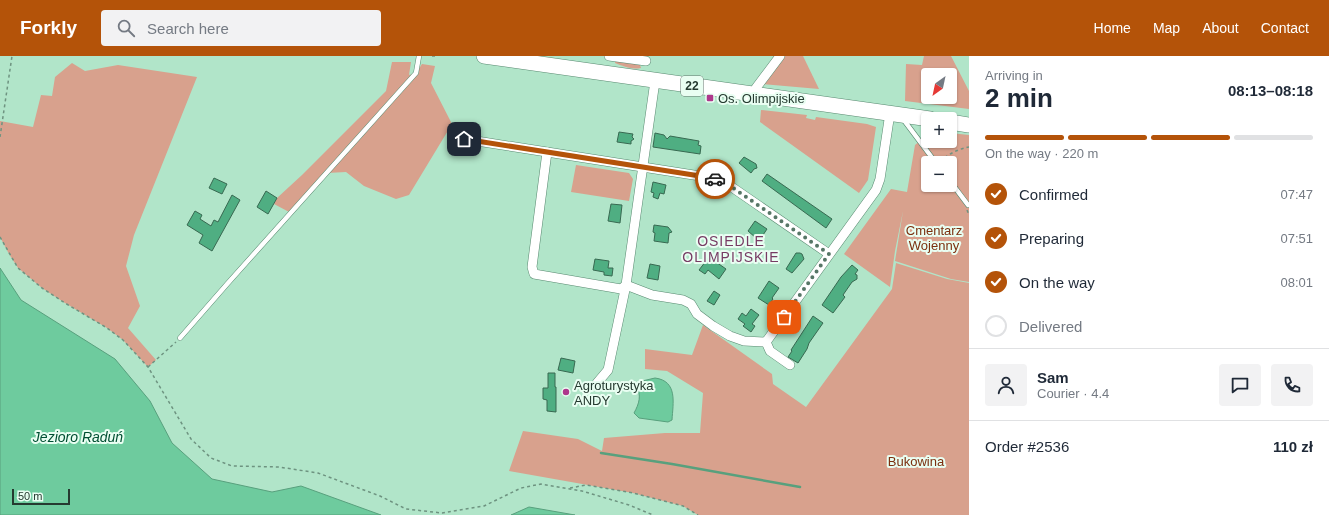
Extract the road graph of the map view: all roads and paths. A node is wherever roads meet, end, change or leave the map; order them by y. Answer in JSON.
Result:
{"nodes":[{"id":1,"x":12,"y":56,"type":"edge"},
{"id":2,"x":420,"y":56,"type":"edge"},
{"id":3,"x":432,"y":56,"type":"edge"},
{"id":4,"x":438,"y":56,"type":"edge"},
{"id":5,"x":484,"y":56,"type":"edge"},
{"id":6,"x":609,"y":56,"type":"edge"},
{"id":7,"x":780,"y":56,"type":"edge"},
{"id":8,"x":646,"y":59,"type":"edge"},
{"id":9,"x":649,"y":80,"type":"junction"},
{"id":10,"x":755,"y":94,"type":"junction"},
{"id":11,"x":895,"y":114,"type":"junction"},
{"id":12,"x":921,"y":118,"type":"edge"},
{"id":13,"x":957,"y":123,"type":"edge"},
{"id":14,"x":969,"y":125,"type":"edge"},
{"id":15,"x":0,"y":137,"type":"edge"},
{"id":16,"x":464,"y":139,"type":"dead end"},
{"id":17,"x":969,"y":147,"type":"edge"},
{"id":18,"x":547,"y":152,"type":"junction"},
{"id":19,"x":931,"y":156,"type":"edge"},
{"id":20,"x":947,"y":156,"type":"edge"},
{"id":21,"x":644,"y":167,"type":"junction"},
{"id":22,"x":957,"y":190,"type":"edge"},
{"id":23,"x":968,"y":205,"type":"edge"},
{"id":24,"x":0,"y":237,"type":"edge"},
{"id":25,"x":829,"y":254,"type":"junction"},
{"id":26,"x":626,"y":285,"type":"junction"},
{"id":27,"x":180,"y":338,"type":"joint"},
{"id":28,"x":766,"y":342,"type":"junction"},
{"id":29,"x":790,"y":365,"type":"dead end"},
{"id":30,"x":148,"y":367,"type":"junction"},
{"id":31,"x":597,"y":382,"type":"dead end"},
{"id":32,"x":568,"y":488,"type":"junction"},
{"id":33,"x":653,"y":515,"type":"edge"},
{"id":34,"x":698,"y":515,"type":"edge"}],
"edges":[{"from":1,"to":15,"type":"path"},
{"from":2,"to":27,"type":"lane"},
{"from":3,"to":4,"type":"path"},
{"from":5,"to":9,"type":"main road","number":"22"},
{"from":6,"to":8,"type":"street"},
{"from":7,"to":10,"type":"street"},
{"from":8,"to":9,"type":"street"},
{"from":9,"to":10,"type":"main road","number":"22"},
{"from":9,"to":21,"type":"street"},
{"from":10,"to":11,"type":"main road","number":"22"},
{"from":11,"to":12,"type":"main road","number":"22"},
{"from":11,"to":19,"type":"lane"},
{"from":11,"to":25,"type":"street"},
{"from":13,"to":14,"type":"main road"},
{"from":16,"to":18,"type":"street"},
{"from":17,"to":20,"type":"path"},
{"from":18,"to":21,"type":"street"},
{"from":18,"to":26,"type":"street"},
{"from":21,"to":25,"type":"street"},
{"from":21,"to":26,"type":"street"},
{"from":22,"to":23,"type":"lane"},
{"from":24,"to":30,"type":"path"},
{"from":25,"to":28,"type":"street"},
{"from":26,"to":28,"type":"street"},
{"from":26,"to":31,"type":"street"},
{"from":27,"to":30,"type":"path"},
{"from":28,"to":29,"type":"street"},
{"from":30,"to":32,"type":"path"},
{"from":32,"to":33,"type":"path"},
{"from":32,"to":34,"type":"path"}]}
